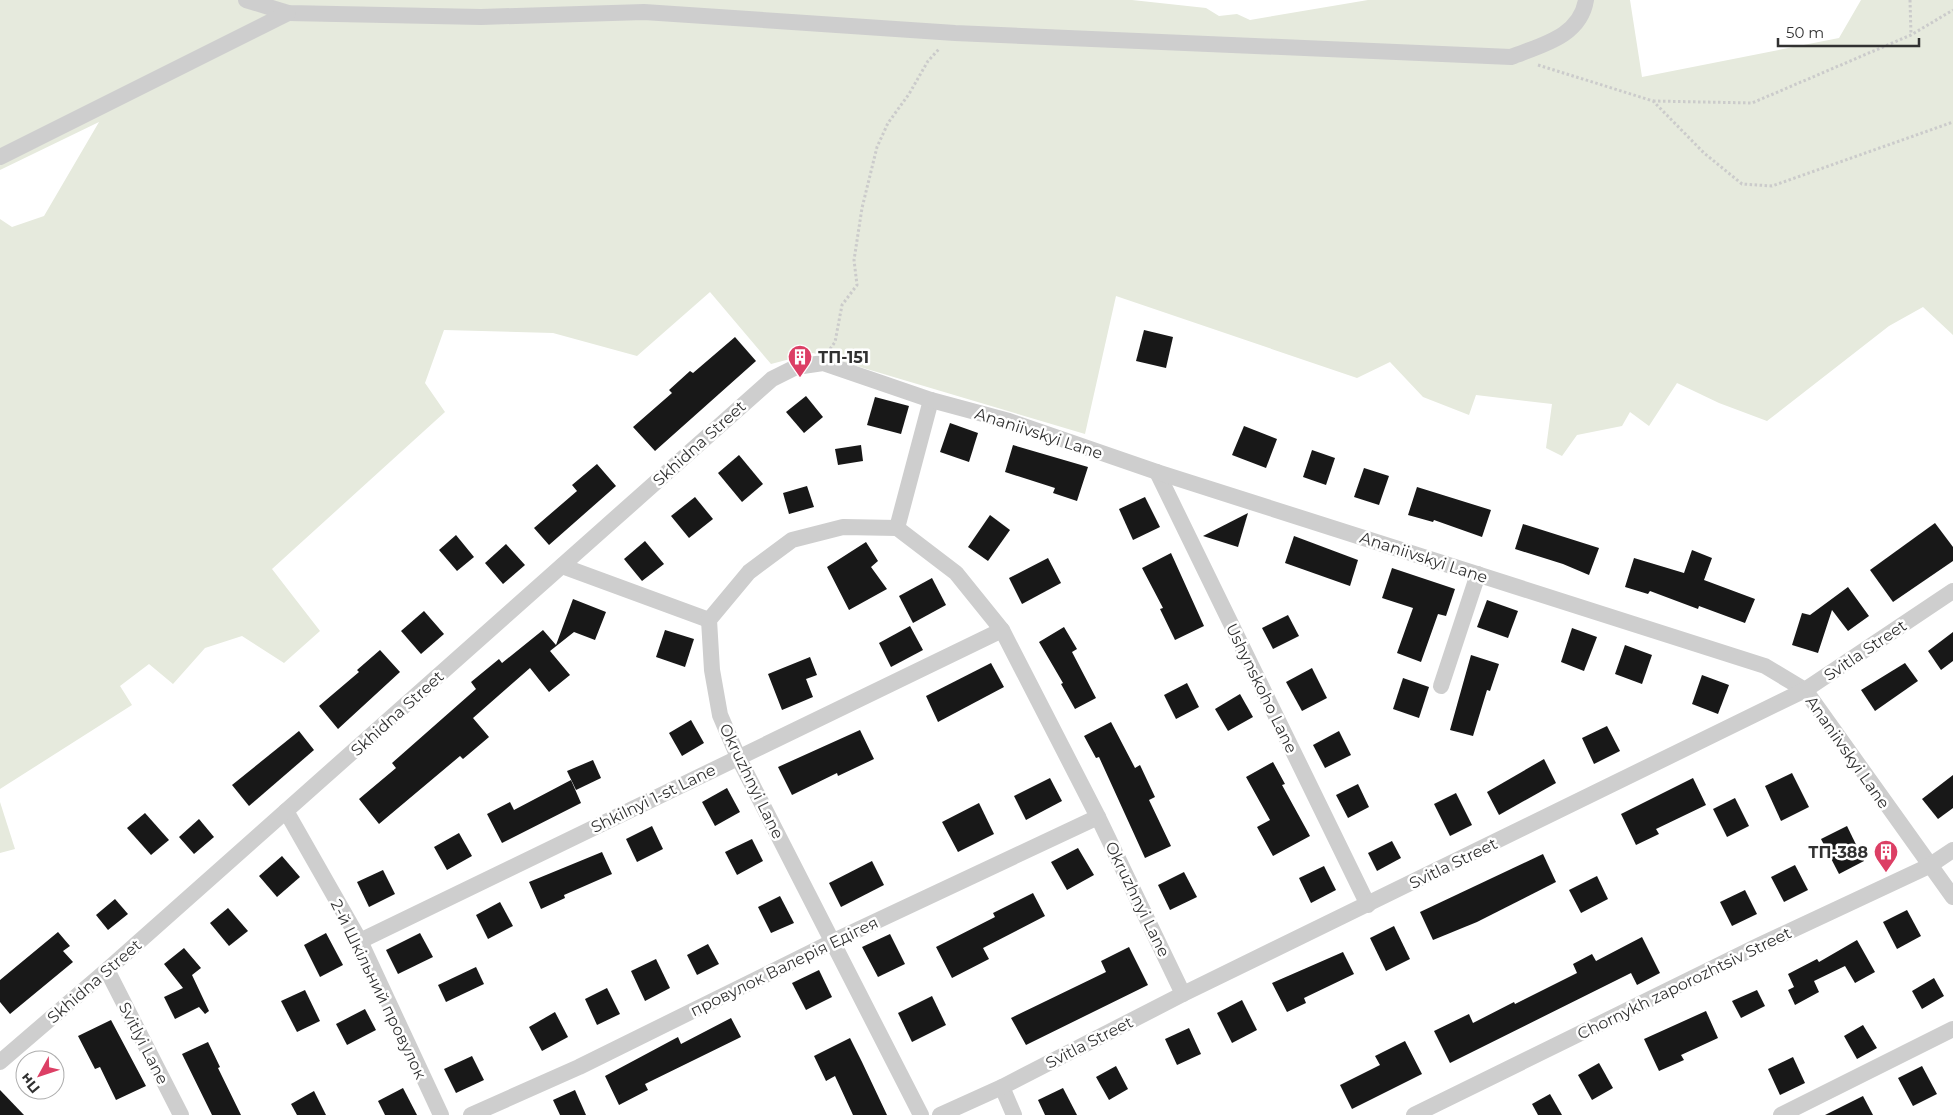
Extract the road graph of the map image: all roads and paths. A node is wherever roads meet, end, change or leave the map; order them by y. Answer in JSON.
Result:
{"nodes":[{"id":1,"x":246,"y":0,"type":"edge"},
{"id":2,"x":1586,"y":0,"type":"edge"},
{"id":3,"x":1910,"y":0,"type":"edge"},
{"id":4,"x":1953,"y":10,"type":"edge"},
{"id":5,"x":288,"y":13,"type":"junction"},
{"id":6,"x":955,"y":32,"type":"junction"},
{"id":7,"x":1911,"y":35,"type":"junction"},
{"id":8,"x":1511,"y":57,"type":"junction"},
{"id":9,"x":1652,"y":101,"type":"junction"},
{"id":10,"x":1953,"y":122,"type":"edge"},
{"id":11,"x":0,"y":158,"type":"edge"},
{"id":12,"x":822,"y":363,"type":"junction"},
{"id":13,"x":796,"y":367,"type":"joint"},
{"id":14,"x":931,"y":400,"type":"junction"},
{"id":15,"x":1157,"y":472,"type":"junction"},
{"id":16,"x":897,"y":528,"type":"junction"},
{"id":17,"x":562,"y":566,"type":"junction"},
{"id":18,"x":1478,"y":574,"type":"junction"},
{"id":19,"x":1953,"y":591,"type":"edge"},
{"id":20,"x":709,"y":620,"type":"junction"},
{"id":21,"x":1002,"y":630,"type":"junction"},
{"id":22,"x":1440,"y":686,"type":"dead end"},
{"id":23,"x":1804,"y":690,"type":"junction"},
{"id":24,"x":738,"y":757,"type":"junction"},
{"id":25,"x":286,"y":811,"type":"junction"},
{"id":26,"x":1098,"y":817,"type":"junction"},
{"id":27,"x":1953,"y":850,"type":"edge"},
{"id":28,"x":1929,"y":866,"type":"junction"},
{"id":29,"x":1953,"y":897,"type":"edge"},
{"id":30,"x":1368,"y":905,"type":"junction"},
{"id":31,"x":360,"y":941,"type":"junction"},
{"id":32,"x":834,"y":942,"type":"junction"},
{"id":33,"x":107,"y":970,"type":"junction"},
{"id":34,"x":1183,"y":994,"type":"junction"},
{"id":35,"x":1953,"y":1029,"type":"edge"},
{"id":36,"x":0,"y":1062,"type":"edge"},
{"id":37,"x":1002,"y":1087,"type":"junction"},
{"id":38,"x":181,"y":1115,"type":"edge"},
{"id":39,"x":441,"y":1115,"type":"edge"},
{"id":40,"x":471,"y":1115,"type":"edge"},
{"id":41,"x":921,"y":1115,"type":"edge"},
{"id":42,"x":940,"y":1115,"type":"edge"},
{"id":43,"x":1014,"y":1115,"type":"edge"},
{"id":44,"x":1414,"y":1115,"type":"edge"},
{"id":45,"x":1781,"y":1115,"type":"edge"}],
"edges":[{"from":1,"to":5,"type":"street"},
{"from":2,"to":8,"type":"street"},
{"from":3,"to":7,"type":"path"},
{"from":4,"to":7,"type":"path"},
{"from":5,"to":6,"type":"street"},
{"from":5,"to":11,"type":"street"},
{"from":6,"to":8,"type":"street"},
{"from":6,"to":12,"type":"path"},
{"from":7,"to":9,"type":"path"},
{"from":8,"to":9,"type":"path"},
{"from":9,"to":10,"type":"path"},
{"from":12,"to":13,"type":"street","name":"Ananiivskyi Lane"},
{"from":12,"to":14,"type":"street","name":"Ananiivskyi Lane"},
{"from":13,"to":17,"type":"street","name":"Skhidna Street"},
{"from":14,"to":15,"type":"street","name":"Ananiivskyi Lane"},
{"from":14,"to":16,"type":"street"},
{"from":15,"to":18,"type":"street","name":"Ananiivskyi Lane"},
{"from":15,"to":30,"type":"street","name":"Ushynskoho Lane"},
{"from":16,"to":20,"type":"street"},
{"from":16,"to":21,"type":"street","name":"Okruzhnyi Lane"},
{"from":17,"to":20,"type":"street"},
{"from":17,"to":25,"type":"street","name":"Skhidna Street"},
{"from":18,"to":22,"type":"street"},
{"from":18,"to":23,"type":"street","name":"Ananiivskyi Lane"},
{"from":19,"to":23,"type":"street","name":"Svitla Street"},
{"from":20,"to":24,"type":"street","name":"Okruzhnyi Lane"},
{"from":21,"to":24,"type":"street","name":"Shkilnyi 1-st Lane"},
{"from":21,"to":26,"type":"street","name":"Okruzhnyi Lane"},
{"from":23,"to":28,"type":"street","name":"Ananiivskyi Lane"},
{"from":23,"to":30,"type":"street","name":"Svitla Street"},
{"from":24,"to":31,"type":"street","name":"Shkilnyi 1-st Lane"},
{"from":24,"to":32,"type":"street","name":"Okruzhnyi Lane"},
{"from":25,"to":31,"type":"street","name":"2-й Шкільний провулок"},
{"from":25,"to":33,"type":"street","name":"Skhidna Street"},
{"from":26,"to":32,"type":"street","name":"провулок Валерія Едігея"},
{"from":26,"to":34,"type":"street","name":"Okruzhnyi Lane"},
{"from":27,"to":28,"type":"street","name":"Chornykh zaporozhtsiv Street"},
{"from":28,"to":29,"type":"street","name":"Ananiivskyi Lane"},
{"from":28,"to":44,"type":"street","name":"Chornykh zaporozhtsiv Street"},
{"from":30,"to":34,"type":"street","name":"Svitla Street"},
{"from":31,"to":39,"type":"street","name":"2-й Шкільний провулок"},
{"from":32,"to":40,"type":"street","name":"провулок Валерія Едігея"},
{"from":32,"to":41,"type":"street","name":"Okruzhnyi Lane"},
{"from":33,"to":36,"type":"street","name":"Skhidna Street"},
{"from":33,"to":38,"type":"street","name":"Svitlyi Lane"},
{"from":34,"to":37,"type":"street","name":"Svitla Street"},
{"from":35,"to":45,"type":"street"},
{"from":37,"to":42,"type":"street","name":"Svitla Street"},
{"from":37,"to":43,"type":"street"}]}
